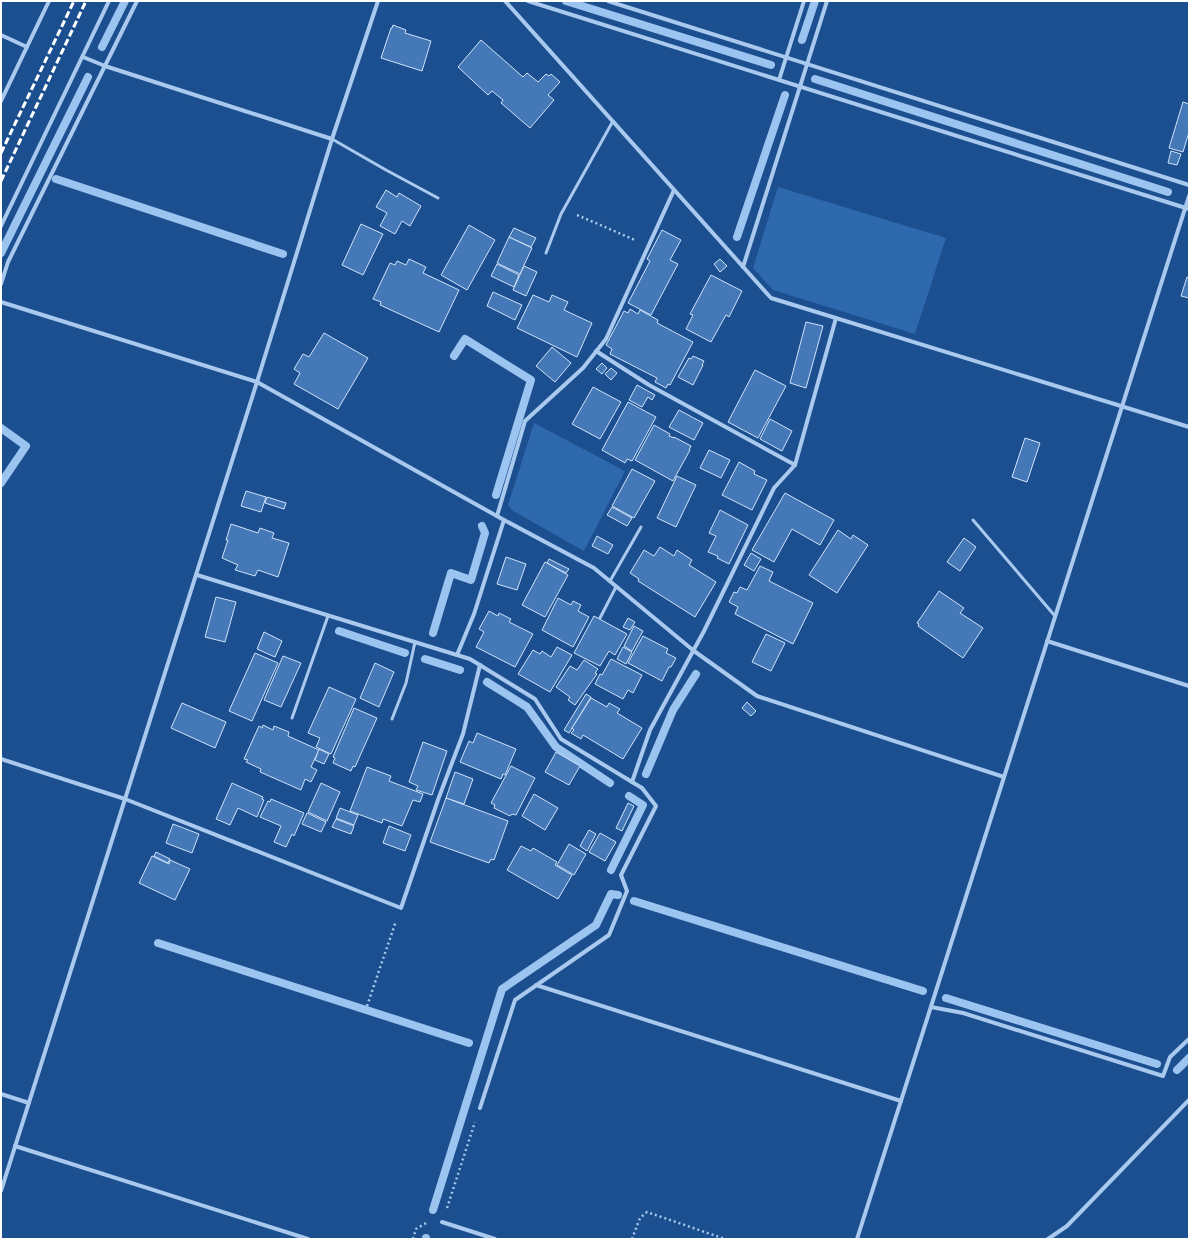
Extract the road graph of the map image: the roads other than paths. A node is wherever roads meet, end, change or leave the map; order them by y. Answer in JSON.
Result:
{"nodes":[{"id":1,"x":49,"y":1,"type":"edge"},
{"id":2,"x":109,"y":1,"type":"edge"},
{"id":3,"x":137,"y":1,"type":"edge"},
{"id":4,"x":378,"y":1,"type":"edge"},
{"id":5,"x":505,"y":1,"type":"edge"},
{"id":6,"x":528,"y":1,"type":"edge"},
{"id":7,"x":608,"y":1,"type":"edge"},
{"id":8,"x":804,"y":1,"type":"edge"},
{"id":9,"x":827,"y":1,"type":"edge"},
{"id":10,"x":1,"y":35,"type":"edge"},
{"id":11,"x":27,"y":47,"type":"junction"},
{"id":12,"x":83,"y":57,"type":"junction"},
{"id":13,"x":787,"y":57,"type":"junction"},
{"id":14,"x":807,"y":63,"type":"junction"},
{"id":15,"x":105,"y":66,"type":"junction"},
{"id":16,"x":779,"y":80,"type":"junction"},
{"id":17,"x":800,"y":86,"type":"junction"},
{"id":18,"x":1,"y":101,"type":"edge"},
{"id":19,"x":613,"y":121,"type":"junction"},
{"id":20,"x":332,"y":139,"type":"junction"},
{"id":21,"x":1189,"y":184,"type":"edge"},
{"id":22,"x":674,"y":190,"type":"junction"},
{"id":23,"x":1189,"y":196,"type":"edge"},
{"id":24,"x":438,"y":198,"type":"dead end"},
{"id":25,"x":1187,"y":208,"type":"edge"},
{"id":26,"x":1,"y":226,"type":"edge"},
{"id":27,"x":546,"y":253,"type":"dead end"},
{"id":28,"x":743,"y":267,"type":"junction"},
{"id":29,"x":1,"y":284,"type":"edge"},
{"id":30,"x":1,"y":302,"type":"edge"},
{"id":31,"x":836,"y":318,"type":"junction"},
{"id":32,"x":596,"y":351,"type":"junction"},
{"id":33,"x":258,"y":382,"type":"junction"},
{"id":34,"x":1122,"y":406,"type":"junction"},
{"id":35,"x":1189,"y":427,"type":"edge"},
{"id":36,"x":795,"y":465,"type":"junction"},
{"id":37,"x":497,"y":516,"type":"junction"},
{"id":38,"x":504,"y":520,"type":"junction"},
{"id":39,"x":973,"y":520,"type":"dead end"},
{"id":40,"x":641,"y":527,"type":"dead end"},
{"id":41,"x":197,"y":575,"type":"junction"},
{"id":42,"x":610,"y":581,"type":"junction"},
{"id":43,"x":616,"y":587,"type":"junction"},
{"id":44,"x":328,"y":616,"type":"junction"},
{"id":45,"x":1055,"y":616,"type":"junction"},
{"id":46,"x":600,"y":618,"type":"dead end"},
{"id":47,"x":1047,"y":641,"type":"junction"},
{"id":48,"x":415,"y":642,"type":"junction"},
{"id":49,"x":694,"y":651,"type":"junction"},
{"id":50,"x":457,"y":655,"type":"junction"},
{"id":51,"x":480,"y":665,"type":"junction"},
{"id":52,"x":1189,"y":686,"type":"edge"},
{"id":53,"x":292,"y":718,"type":"dead end"},
{"id":54,"x":392,"y":718,"type":"dead end"},
{"id":55,"x":1,"y":759,"type":"edge"},
{"id":56,"x":1004,"y":777,"type":"junction"},
{"id":57,"x":632,"y":782,"type":"junction"},
{"id":58,"x":125,"y":799,"type":"junction"},
{"id":59,"x":536,"y":985,"type":"junction"},
{"id":60,"x":931,"y":1007,"type":"junction"},
{"id":61,"x":1189,"y":1039,"type":"edge"},
{"id":62,"x":1,"y":1094,"type":"edge"},
{"id":63,"x":1189,"y":1100,"type":"edge"},
{"id":64,"x":900,"y":1101,"type":"junction"},
{"id":65,"x":29,"y":1103,"type":"junction"},
{"id":66,"x":480,"y":1108,"type":"road end"},
{"id":67,"x":15,"y":1146,"type":"junction"},
{"id":68,"x":1,"y":1191,"type":"edge"},
{"id":69,"x":442,"y":1222,"type":"road end"},
{"id":70,"x":308,"y":1239,"type":"edge"},
{"id":71,"x":495,"y":1239,"type":"edge"},
{"id":72,"x":857,"y":1239,"type":"edge"},
{"id":73,"x":1048,"y":1239,"type":"edge"}],
"edges":[{"from":1,"to":11,"type":"street"},
{"from":2,"to":12,"type":"street"},
{"from":3,"to":15,"type":"street"},
{"from":4,"to":20,"type":"street"},
{"from":5,"to":19,"type":"street"},
{"from":6,"to":16,"type":"street"},
{"from":7,"to":13,"type":"street"},
{"from":8,"to":13,"type":"street"},
{"from":9,"to":14,"type":"street"},
{"from":10,"to":11,"type":"street"},
{"from":11,"to":18,"type":"street"},
{"from":12,"to":15,"type":"street"},
{"from":12,"to":26,"type":"street"},
{"from":13,"to":14,"type":"street"},
{"from":13,"to":16,"type":"street"},
{"from":14,"to":17,"type":"street"},
{"from":14,"to":21,"type":"street"},
{"from":15,"to":20,"type":"street"},
{"from":15,"to":29,"type":"street"},
{"from":16,"to":17,"type":"street"},
{"from":17,"to":25,"type":"street"},
{"from":17,"to":28,"type":"street"},
{"from":19,"to":22,"type":"street"},
{"from":19,"to":27,"type":"lane"},
{"from":20,"to":24,"type":"lane"},
{"from":20,"to":33,"type":"street"},
{"from":22,"to":28,"type":"street"},
{"from":22,"to":32,"type":"street"},
{"from":23,"to":25,"type":"street"},
{"from":25,"to":34,"type":"street"},
{"from":28,"to":31,"type":"street"},
{"from":30,"to":33,"type":"street"},
{"from":31,"to":34,"type":"street"},
{"from":31,"to":36,"type":"street"},
{"from":32,"to":36,"type":"street"},
{"from":32,"to":37,"type":"street"},
{"from":33,"to":37,"type":"street"},
{"from":33,"to":41,"type":"street"},
{"from":34,"to":35,"type":"street"},
{"from":34,"to":45,"type":"street"},
{"from":36,"to":49,"type":"street"},
{"from":37,"to":38,"type":"street"},
{"from":38,"to":42,"type":"street"},
{"from":38,"to":50,"type":"street"},
{"from":39,"to":45,"type":"lane"},
{"from":40,"to":42,"type":"lane"},
{"from":41,"to":44,"type":"street"},
{"from":41,"to":58,"type":"street"},
{"from":42,"to":43,"type":"street"},
{"from":43,"to":46,"type":"lane"},
{"from":43,"to":49,"type":"street"},
{"from":44,"to":48,"type":"street"},
{"from":44,"to":53,"type":"lane"},
{"from":45,"to":47,"type":"street"},
{"from":47,"to":52,"type":"street"},
{"from":47,"to":56,"type":"street"},
{"from":48,"to":50,"type":"street"},
{"from":48,"to":54,"type":"lane"},
{"from":49,"to":56,"type":"street"},
{"from":49,"to":57,"type":"street"},
{"from":50,"to":51,"type":"street"},
{"from":51,"to":57,"type":"street"},
{"from":51,"to":58,"type":"street"},
{"from":55,"to":58,"type":"street"},
{"from":56,"to":60,"type":"street"},
{"from":57,"to":59,"type":"street"},
{"from":58,"to":65,"type":"street"},
{"from":59,"to":64,"type":"street"},
{"from":59,"to":66,"type":"street"},
{"from":60,"to":61,"type":"street"},
{"from":60,"to":64,"type":"street"},
{"from":62,"to":65,"type":"street"},
{"from":63,"to":73,"type":"street"},
{"from":64,"to":72,"type":"street"},
{"from":65,"to":67,"type":"street"},
{"from":67,"to":68,"type":"street"},
{"from":67,"to":70,"type":"street"},
{"from":69,"to":71,"type":"street"}]}
